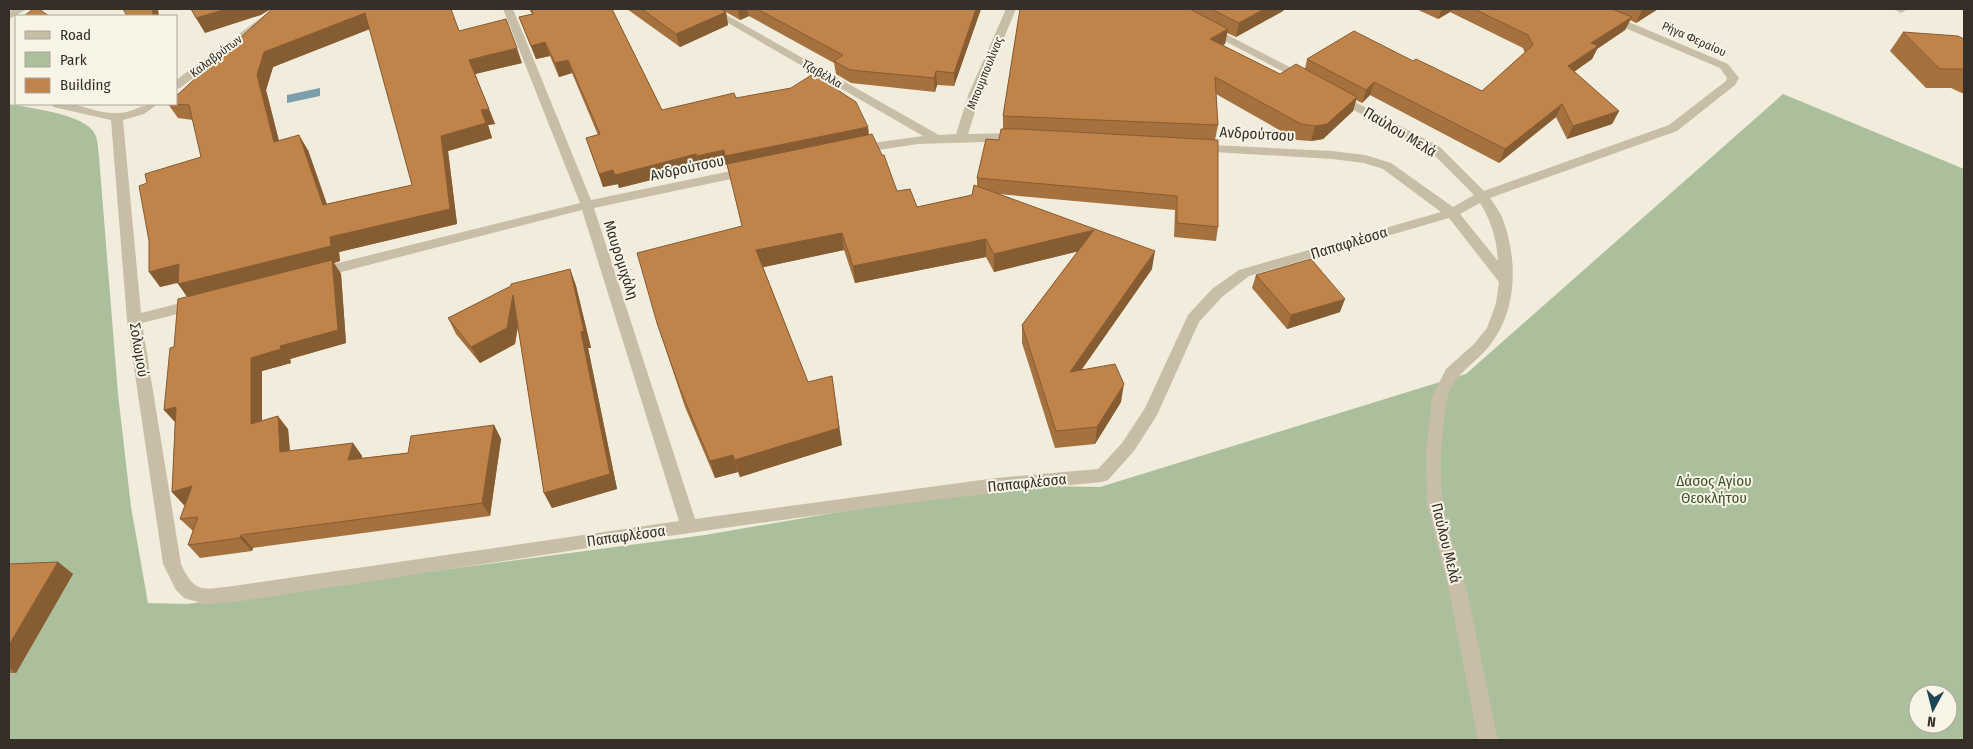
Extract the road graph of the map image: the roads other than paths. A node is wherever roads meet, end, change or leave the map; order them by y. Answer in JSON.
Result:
{"nodes":[{"id":1,"x":22,"y":9,"type":"edge"},
{"id":2,"x":280,"y":9,"type":"edge"},
{"id":3,"x":508,"y":9,"type":"edge"},
{"id":4,"x":709,"y":9,"type":"edge"},
{"id":5,"x":1012,"y":9,"type":"edge"},
{"id":6,"x":1589,"y":9,"type":"edge"},
{"id":7,"x":9,"y":16,"type":"edge"},
{"id":8,"x":1193,"y":20,"type":"edge"},
{"id":9,"x":1730,"y":73,"type":"joint"},
{"id":10,"x":178,"y":85,"type":"edge"},
{"id":11,"x":61,"y":105,"type":"edge"},
{"id":12,"x":150,"y":105,"type":"edge"},
{"id":13,"x":117,"y":118,"type":"junction"},
{"id":14,"x":962,"y":137,"type":"junction"},
{"id":15,"x":935,"y":138,"type":"junction"},
{"id":16,"x":1031,"y":138,"type":"edge"},
{"id":17,"x":1180,"y":146,"type":"edge"},
{"id":18,"x":844,"y":152,"type":"edge"},
{"id":19,"x":758,"y":170,"type":"edge"},
{"id":20,"x":1482,"y":196,"type":"junction"},
{"id":21,"x":587,"y":205,"type":"junction"},
{"id":22,"x":1452,"y":212,"type":"junction"},
{"id":23,"x":308,"y":276,"type":"edge"},
{"id":24,"x":1506,"y":281,"type":"junction"},
{"id":25,"x":212,"y":300,"type":"edge"},
{"id":26,"x":134,"y":320,"type":"junction"},
{"id":27,"x":689,"y":527,"type":"junction"},
{"id":28,"x":180,"y":578,"type":"joint"},
{"id":29,"x":1488,"y":740,"type":"edge"}],
"edges":[{"from":1,"to":7,"type":"street"},
{"from":2,"to":10,"type":"street","name":"Καλαβρύτων"},
{"from":3,"to":21,"type":"street","name":"Μαυρομιχάλη"},
{"from":4,"to":15,"type":"street","name":"Τζαβέλλα"},
{"from":5,"to":14,"type":"street","name":"Μπουμπουλίνας"},
{"from":6,"to":9,"type":"street","name":"Ρήγα Φεραίου"},
{"from":8,"to":20,"type":"street","name":"Παύλου Μελά"},
{"from":9,"to":20,"type":"street","name":"Παπαφλέσσα"},
{"from":11,"to":13,"type":"street"},
{"from":12,"to":13,"type":"street"},
{"from":13,"to":26,"type":"street","name":"Σολωμού"},
{"from":14,"to":15,"type":"street"},
{"from":14,"to":16,"type":"street"},
{"from":15,"to":18,"type":"street"},
{"from":17,"to":22,"type":"street","name":"Ανδρούτσου"},
{"from":19,"to":21,"type":"street","name":"Ανδρούτσου"},
{"from":20,"to":22,"type":"street","name":"Παπαφλέσσα"},
{"from":20,"to":24,"type":"street","name":"Παύλου Μελά"},
{"from":21,"to":23,"type":"street","name":"Ανδρούτσου"},
{"from":21,"to":27,"type":"street","name":"Μαυρομιχάλη"},
{"from":22,"to":24,"type":"street","name":"Ανδρούτσου"},
{"from":22,"to":27,"type":"street","name":"Παπαφλέσσα"},
{"from":24,"to":29,"type":"street","name":"Παύλου Μελά"},
{"from":25,"to":26,"type":"street"},
{"from":26,"to":28,"type":"street","name":"Σολωμού"},
{"from":27,"to":28,"type":"street","name":"Παπαφλέσσα"}]}
